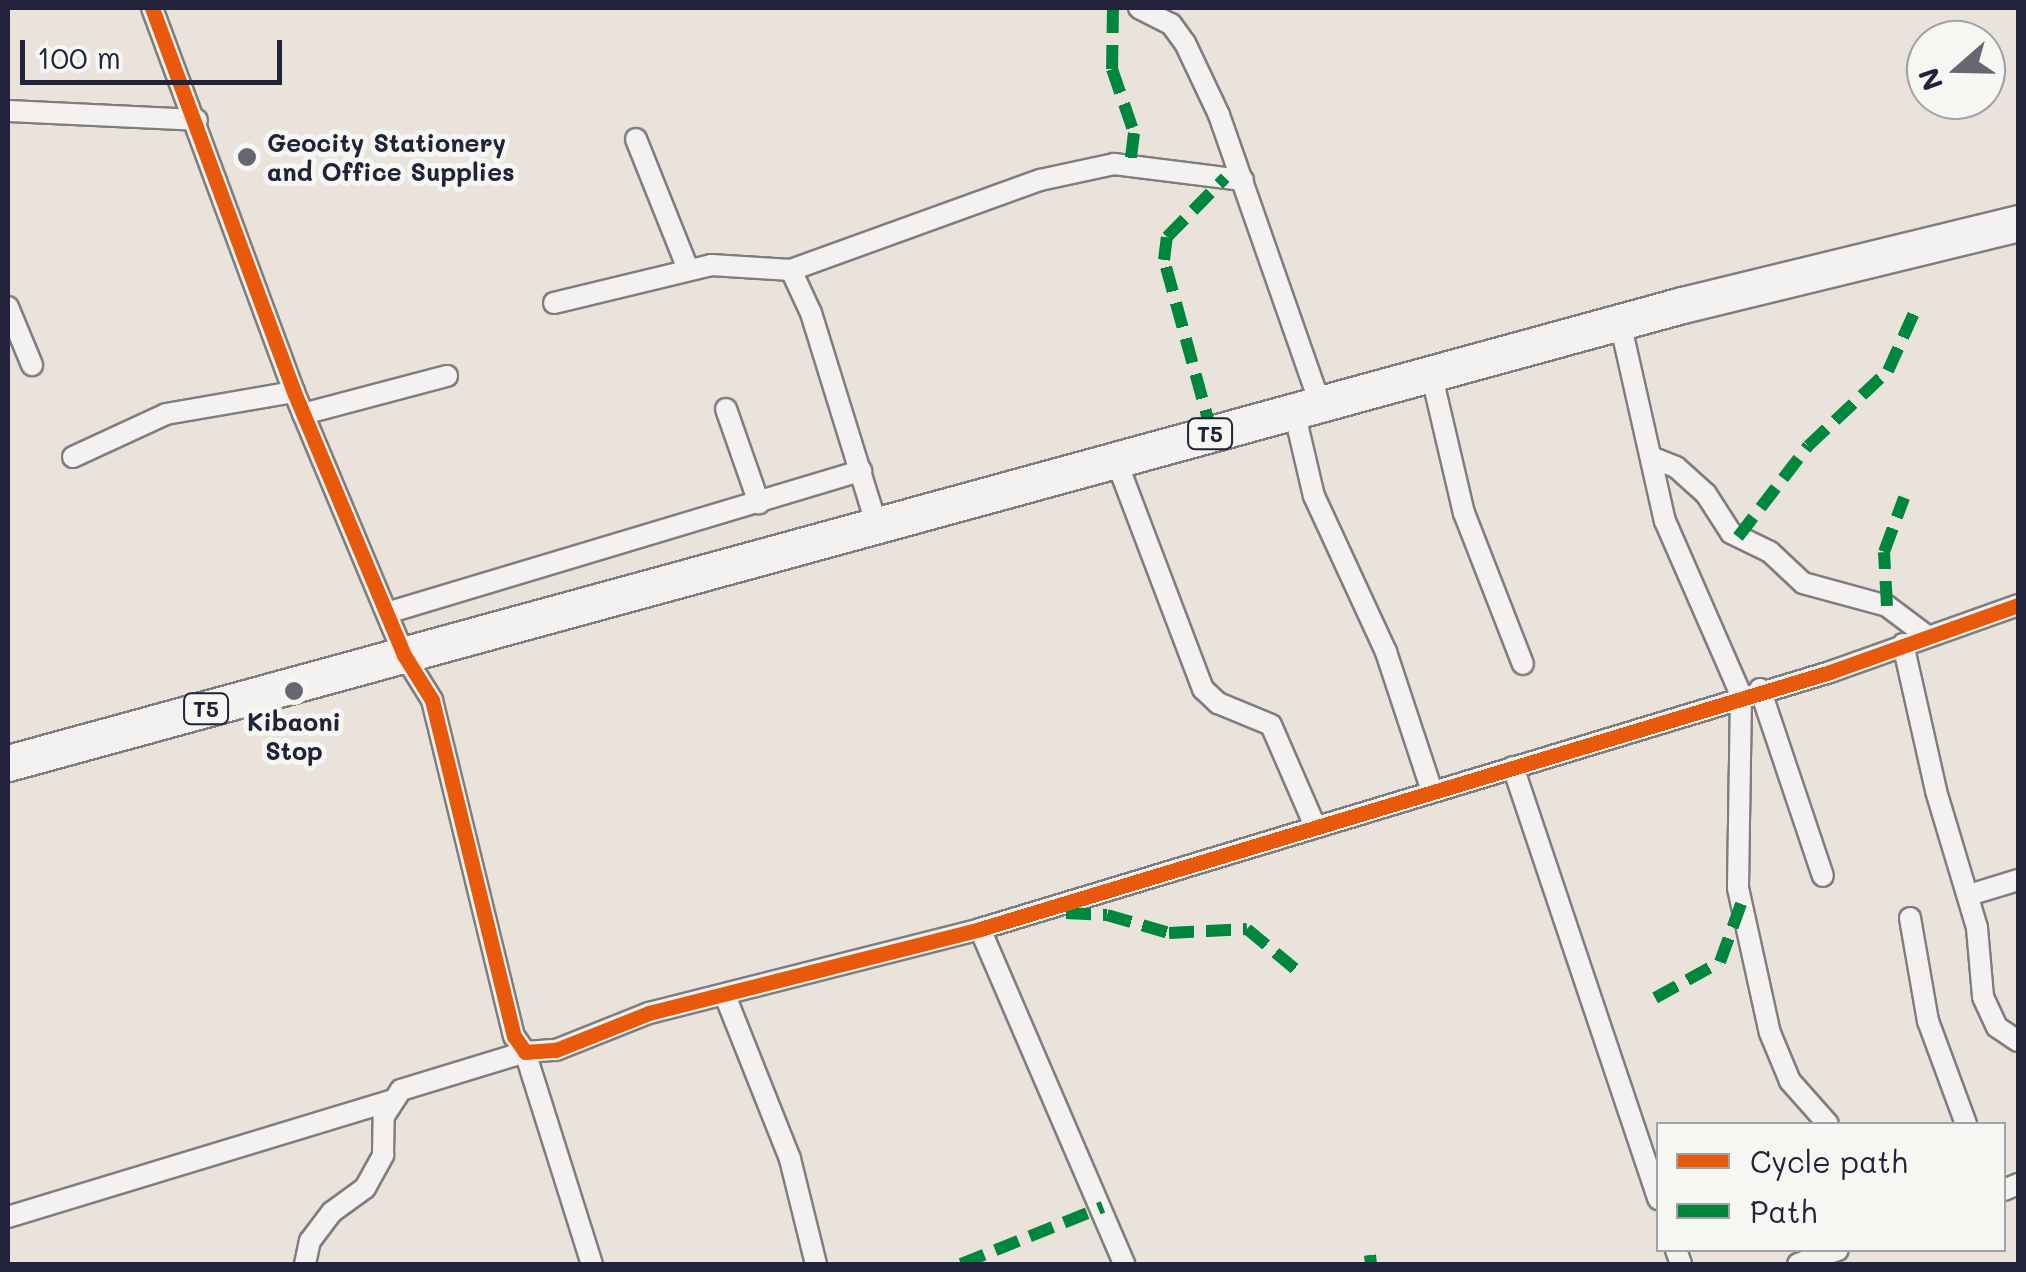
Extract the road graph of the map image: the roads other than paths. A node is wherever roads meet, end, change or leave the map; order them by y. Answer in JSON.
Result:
{"nodes":[{"id":1,"x":152,"y":8,"type":"edge"},
{"id":2,"x":1139,"y":8,"type":"edge"},
{"id":3,"x":8,"y":111,"type":"edge"},
{"id":4,"x":197,"y":120,"type":"junction"},
{"id":5,"x":636,"y":139,"type":"dead end"},
{"id":6,"x":1243,"y":180,"type":"junction"},
{"id":7,"x":2018,"y":223,"type":"edge"},
{"id":8,"x":688,"y":270,"type":"junction"},
{"id":9,"x":792,"y":270,"type":"junction"},
{"id":10,"x":554,"y":303,"type":"dead end"},
{"id":11,"x":8,"y":307,"type":"edge"},
{"id":12,"x":1620,"y":322,"type":"junction"},
{"id":13,"x":32,"y":365,"type":"dead end"},
{"id":14,"x":447,"y":376,"type":"dead end"},
{"id":15,"x":1432,"y":377,"type":"junction"},
{"id":16,"x":294,"y":392,"type":"junction"},
{"id":17,"x":1308,"y":408,"type":"junction"},
{"id":18,"x":726,"y":409,"type":"dead end"},
{"id":19,"x":303,"y":414,"type":"junction"},
{"id":20,"x":73,"y":457,"type":"dead end"},
{"id":21,"x":1651,"y":458,"type":"junction"},
{"id":22,"x":1116,"y":460,"type":"junction"},
{"id":23,"x":861,"y":471,"type":"junction"},
{"id":24,"x":758,"y":503,"type":"junction"},
{"id":25,"x":877,"y":526,"type":"junction"},
{"id":26,"x":2018,"y":606,"type":"edge"},
{"id":27,"x":390,"y":612,"type":"junction"},
{"id":28,"x":1927,"y":636,"type":"junction"},
{"id":29,"x":1903,"y":644,"type":"junction"},
{"id":30,"x":404,"y":655,"type":"junction"},
{"id":31,"x":1523,"y":664,"type":"dead end"},
{"id":32,"x":1751,"y":692,"type":"junction"},
{"id":33,"x":8,"y":763,"type":"edge"},
{"id":34,"x":1513,"y":767,"type":"junction"},
{"id":35,"x":1431,"y":788,"type":"junction"},
{"id":36,"x":1314,"y":824,"type":"junction"},
{"id":37,"x":1823,"y":876,"type":"dead end"},
{"id":38,"x":2018,"y":880,"type":"edge"},
{"id":39,"x":1969,"y":896,"type":"junction"},
{"id":40,"x":1910,"y":918,"type":"dead end"},
{"id":41,"x":980,"y":929,"type":"junction"},
{"id":42,"x":726,"y":998,"type":"junction"},
{"id":43,"x":2018,"y":1041,"type":"edge"},
{"id":44,"x":526,"y":1052,"type":"junction"},
{"id":45,"x":392,"y":1100,"type":"junction"},
{"id":46,"x":1826,"y":1122,"type":"edge"},
{"id":47,"x":1965,"y":1122,"type":"edge"},
{"id":48,"x":1656,"y":1193,"type":"edge"},
{"id":49,"x":8,"y":1217,"type":"edge"},
{"id":50,"x":1832,"y":1252,"type":"edge"},
{"id":51,"x":305,"y":1264,"type":"edge"},
{"id":52,"x":592,"y":1264,"type":"edge"},
{"id":53,"x":816,"y":1264,"type":"edge"},
{"id":54,"x":1124,"y":1264,"type":"edge"},
{"id":55,"x":1798,"y":1264,"type":"edge"}],
"edges":[{"from":1,"to":4,"type":"street"},
{"from":2,"to":6,"type":"street"},
{"from":3,"to":4,"type":"street"},
{"from":4,"to":16,"type":"street"},
{"from":5,"to":8,"type":"street"},
{"from":6,"to":9,"type":"street"},
{"from":6,"to":17,"type":"street"},
{"from":7,"to":12,"type":"highway","number":"T5"},
{"from":8,"to":9,"type":"street"},
{"from":8,"to":10,"type":"street"},
{"from":9,"to":23,"type":"street"},
{"from":11,"to":13,"type":"street"},
{"from":12,"to":15,"type":"highway","number":"T5"},
{"from":12,"to":21,"type":"street"},
{"from":14,"to":19,"type":"street"},
{"from":15,"to":17,"type":"highway","number":"T5"},
{"from":15,"to":31,"type":"street"},
{"from":16,"to":19,"type":"street"},
{"from":16,"to":20,"type":"street"},
{"from":17,"to":22,"type":"highway","number":"T5"},
{"from":17,"to":35,"type":"street"},
{"from":18,"to":24,"type":"street"},
{"from":19,"to":27,"type":"street"},
{"from":21,"to":28,"type":"street"},
{"from":21,"to":32,"type":"street"},
{"from":22,"to":25,"type":"highway","number":"T5"},
{"from":22,"to":36,"type":"street"},
{"from":23,"to":24,"type":"street"},
{"from":23,"to":25,"type":"street"},
{"from":24,"to":27,"type":"street"},
{"from":25,"to":30,"type":"highway","number":"T5"},
{"from":26,"to":28,"type":"street"},
{"from":27,"to":30,"type":"street"},
{"from":28,"to":29,"type":"street"},
{"from":29,"to":32,"type":"street"},
{"from":29,"to":39,"type":"street"},
{"from":30,"to":33,"type":"highway","number":"T5"},
{"from":30,"to":44,"type":"street"},
{"from":32,"to":34,"type":"street"},
{"from":32,"to":37,"type":"street"},
{"from":32,"to":46,"type":"street"},
{"from":34,"to":35,"type":"street"},
{"from":34,"to":48,"type":"street"},
{"from":35,"to":36,"type":"street"},
{"from":36,"to":41,"type":"street"},
{"from":38,"to":39,"type":"street"},
{"from":39,"to":43,"type":"street"},
{"from":40,"to":47,"type":"street"},
{"from":41,"to":42,"type":"street"},
{"from":41,"to":54,"type":"street"},
{"from":42,"to":44,"type":"street"},
{"from":42,"to":53,"type":"street"},
{"from":44,"to":45,"type":"street"},
{"from":44,"to":52,"type":"street"},
{"from":45,"to":49,"type":"street"},
{"from":45,"to":51,"type":"street"},
{"from":50,"to":55,"type":"street"}]}
